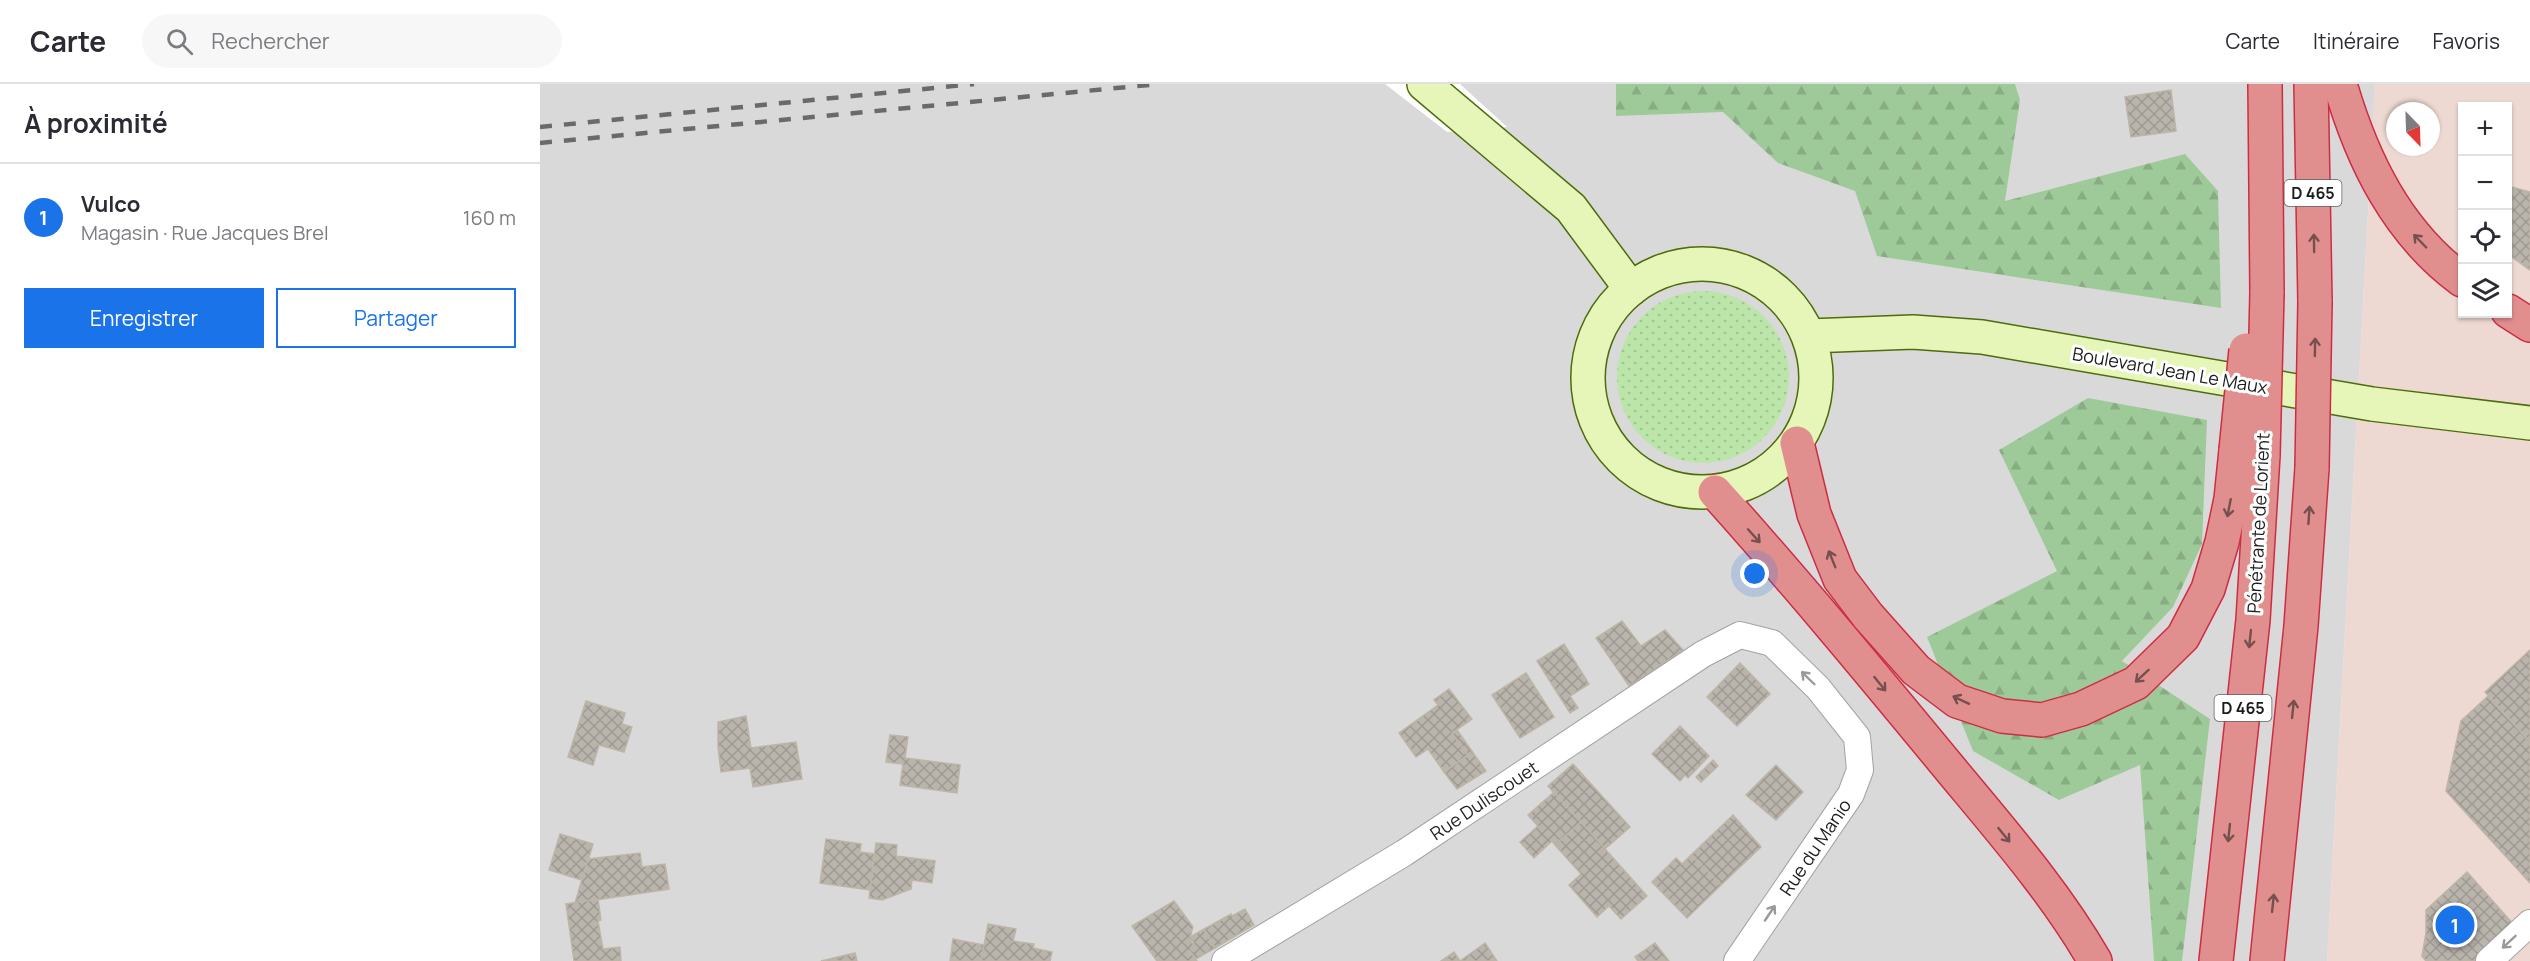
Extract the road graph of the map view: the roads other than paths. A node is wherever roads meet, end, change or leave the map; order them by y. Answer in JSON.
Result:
{"nodes":[{"id":1,"x":1424,"y":84,"type":"edge"},
{"id":2,"x":2265,"y":84,"type":"edge"},
{"id":3,"x":2311,"y":84,"type":"edge"},
{"id":4,"x":2340,"y":84,"type":"edge"},
{"id":5,"x":2458,"y":276,"type":"edge"},
{"id":6,"x":1631,"y":289,"type":"junction"},
{"id":7,"x":2512,"y":314,"type":"edge"},
{"id":8,"x":2530,"y":325,"type":"edge"},
{"id":9,"x":1809,"y":336,"type":"junction"},
{"id":10,"x":2530,"y":423,"type":"edge"},
{"id":11,"x":1797,"y":443,"type":"junction"},
{"id":12,"x":2250,"y":452,"type":"junction"},
{"id":13,"x":1715,"y":492,"type":"junction"},
{"id":14,"x":1740,"y":635,"type":"joint"},
{"id":15,"x":2530,"y":923,"type":"edge"},
{"id":16,"x":1226,"y":961,"type":"edge"},
{"id":17,"x":1737,"y":961,"type":"edge"},
{"id":18,"x":2095,"y":961,"type":"edge"},
{"id":19,"x":2216,"y":961,"type":"edge"},
{"id":20,"x":2267,"y":961,"type":"edge"},
{"id":21,"x":2489,"y":961,"type":"edge"}],
"edges":[{"from":1,"to":6,"type":"main road"},
{"from":2,"to":12,"type":"highway","name":"Pénétrante de Lorient","number":"D 465","bridge":true},
{"from":20,"to":3,"type":"highway","number":"D 465","one_way":true,"bridge":true},
{"from":5,"to":4,"type":"highway","one_way":true},
{"from":6,"to":9,"type":"main road"},
{"from":6,"to":13,"type":"main road"},
{"from":7,"to":8,"type":"highway"},
{"from":9,"to":10,"type":"main road","name":"Boulevard Jean Le Maux"},
{"from":9,"to":11,"type":"main road"},
{"from":12,"to":11,"type":"highway","one_way":true},
{"from":11,"to":13,"type":"main road"},
{"from":12,"to":19,"type":"highway","name":"Pénétrante de Lorient","number":"D 465","one_way":true},
{"from":13,"to":18,"type":"highway","one_way":true},
{"from":14,"to":16,"type":"street","name":"Rue Duliscouet"},
{"from":17,"to":14,"type":"street","name":"Rue du Manio","one_way":true},
{"from":15,"to":21,"type":"street","one_way":true}]}
